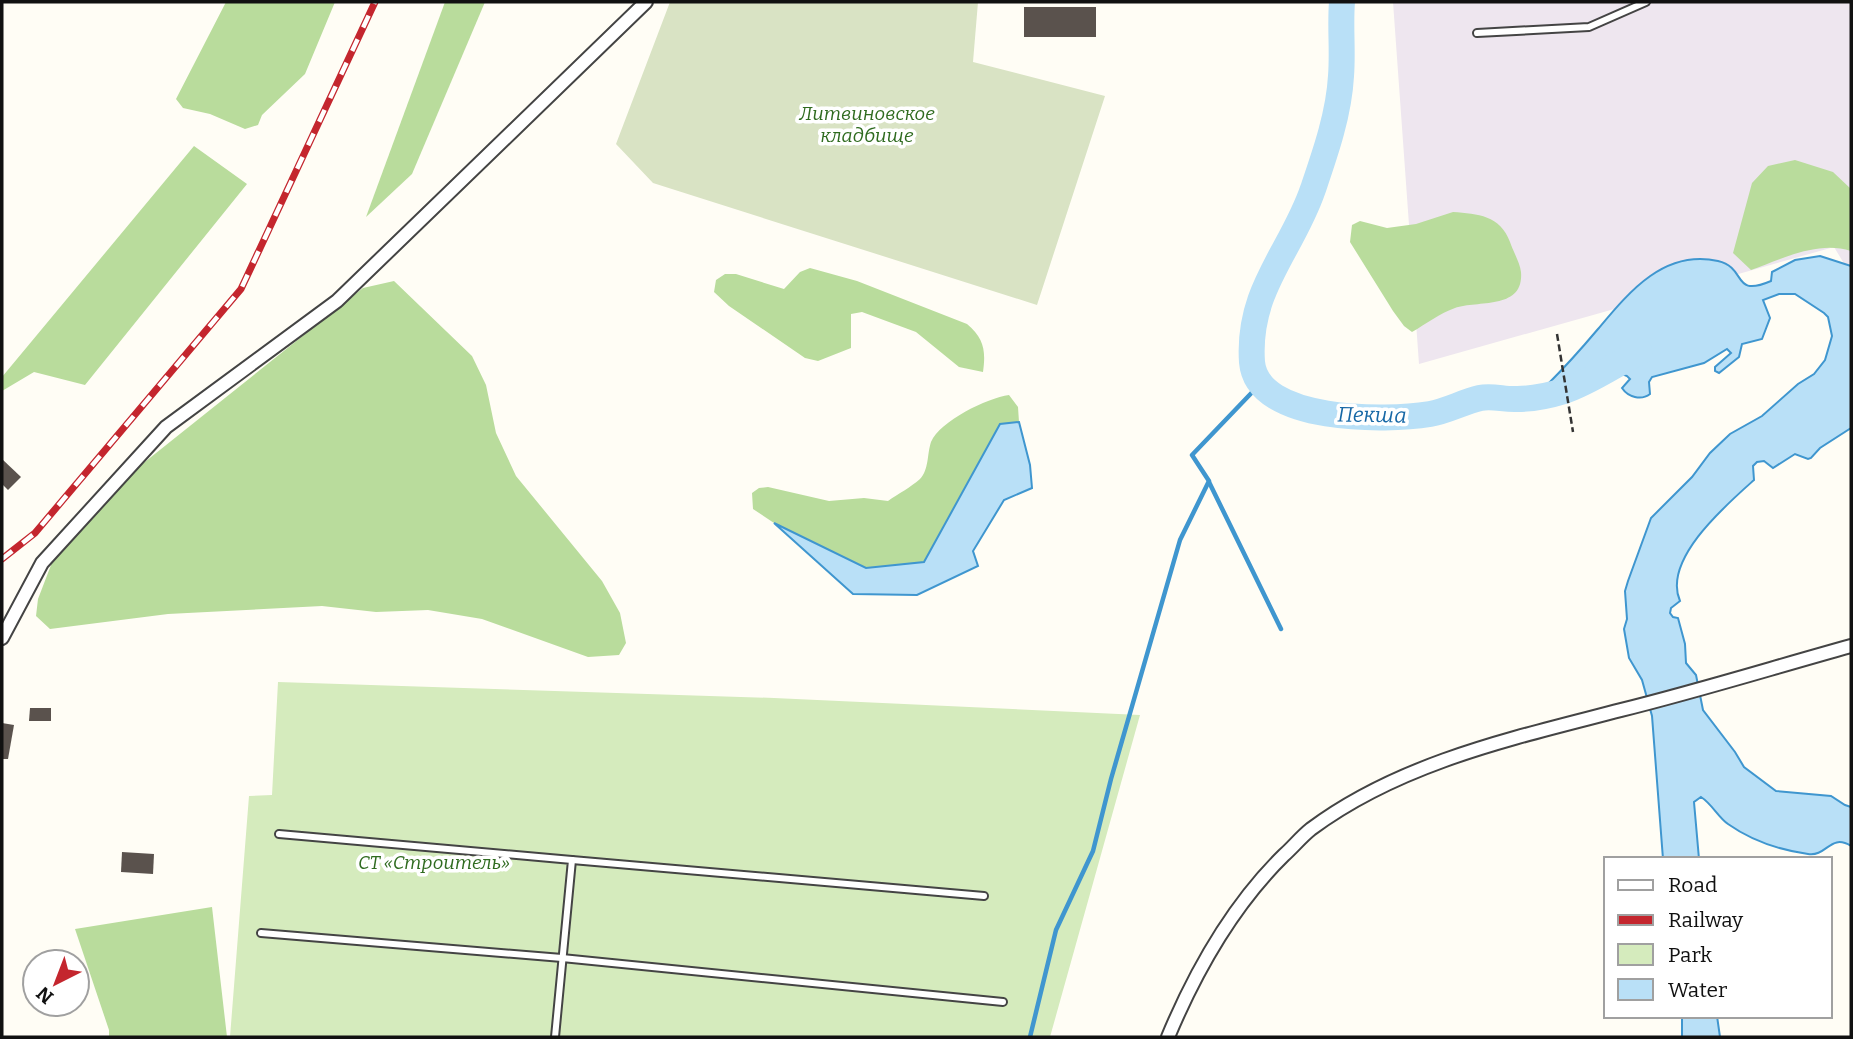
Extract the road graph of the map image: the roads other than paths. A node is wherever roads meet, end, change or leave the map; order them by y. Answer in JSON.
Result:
{"nodes":[{"id":1,"x":646,"y":2,"type":"edge"},
{"id":2,"x":1646,"y":2,"type":"edge"},
{"id":3,"x":1477,"y":33,"type":"dead end"},
{"id":4,"x":2,"y":638,"type":"edge"},
{"id":5,"x":1851,"y":646,"type":"edge"},
{"id":6,"x":279,"y":834,"type":"dead end"},
{"id":7,"x":572,"y":860,"type":"junction"},
{"id":8,"x":984,"y":897,"type":"dead end"},
{"id":9,"x":261,"y":933,"type":"dead end"},
{"id":10,"x":562,"y":958,"type":"junction"},
{"id":11,"x":1003,"y":1002,"type":"dead end"},
{"id":12,"x":555,"y":1037,"type":"edge"},
{"id":13,"x":1168,"y":1037,"type":"edge"}],
"edges":[{"from":1,"to":4,"type":"street"},
{"from":2,"to":3,"type":"lane"},
{"from":5,"to":13,"type":"street"},
{"from":6,"to":7,"type":"lane"},
{"from":7,"to":8,"type":"lane"},
{"from":7,"to":10,"type":"lane"},
{"from":9,"to":10,"type":"lane"},
{"from":10,"to":11,"type":"lane"},
{"from":10,"to":12,"type":"lane"}]}
